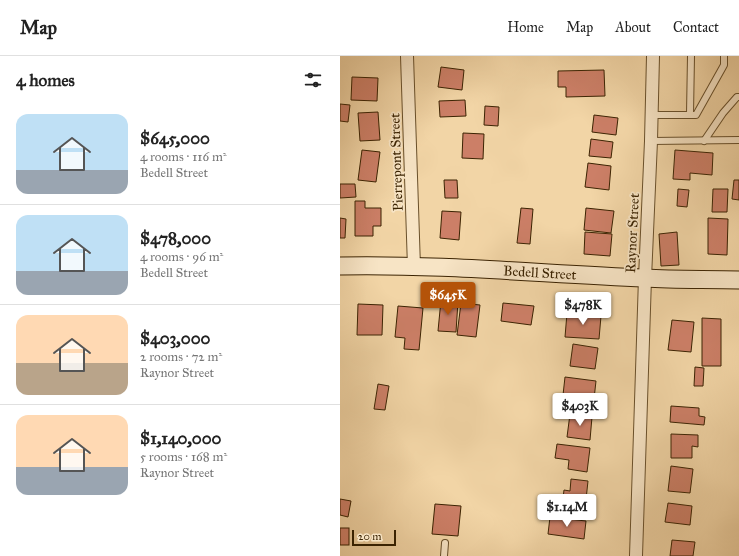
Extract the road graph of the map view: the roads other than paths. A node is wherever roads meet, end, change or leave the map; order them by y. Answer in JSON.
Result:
{"nodes":[{"id":1,"x":407,"y":56,"type":"edge"},
{"id":2,"x":653,"y":56,"type":"edge"},
{"id":3,"x":692,"y":56,"type":"edge"},
{"id":4,"x":724,"y":56,"type":"edge"},
{"id":5,"x":739,"y":97,"type":"edge"},
{"id":6,"x":690,"y":114,"type":"junction"},
{"id":7,"x":652,"y":115,"type":"junction"},
{"id":8,"x":739,"y":140,"type":"edge"},
{"id":9,"x":651,"y":141,"type":"junction"},
{"id":10,"x":704,"y":141,"type":"junction"},
{"id":11,"x":340,"y":266,"type":"edge"},
{"id":12,"x":414,"y":267,"type":"junction"},
{"id":13,"x":645,"y":278,"type":"junction"},
{"id":14,"x":739,"y":280,"type":"edge"},
{"id":15,"x":445,"y":543,"type":"dead end"},
{"id":16,"x":444,"y":556,"type":"edge"},
{"id":17,"x":636,"y":556,"type":"edge"}],
"edges":[{"from":1,"to":12,"type":"street","name":"Pierrepont Street"},
{"from":2,"to":7,"type":"street","name":"Raynor Street"},
{"from":3,"to":6,"type":"lane"},
{"from":4,"to":6,"type":"lane"},
{"from":5,"to":10,"type":"lane"},
{"from":6,"to":7,"type":"lane"},
{"from":7,"to":9,"type":"street","name":"Raynor Street"},
{"from":8,"to":10,"type":"lane"},
{"from":9,"to":10,"type":"lane"},
{"from":9,"to":13,"type":"street","name":"Raynor Street"},
{"from":11,"to":12,"type":"street","name":"Bedell Street"},
{"from":12,"to":13,"type":"street","name":"Bedell Street"},
{"from":13,"to":14,"type":"street","name":"Bedell Street"},
{"from":13,"to":17,"type":"street","name":"Raynor Street"},
{"from":15,"to":16,"type":"lane"}]}
